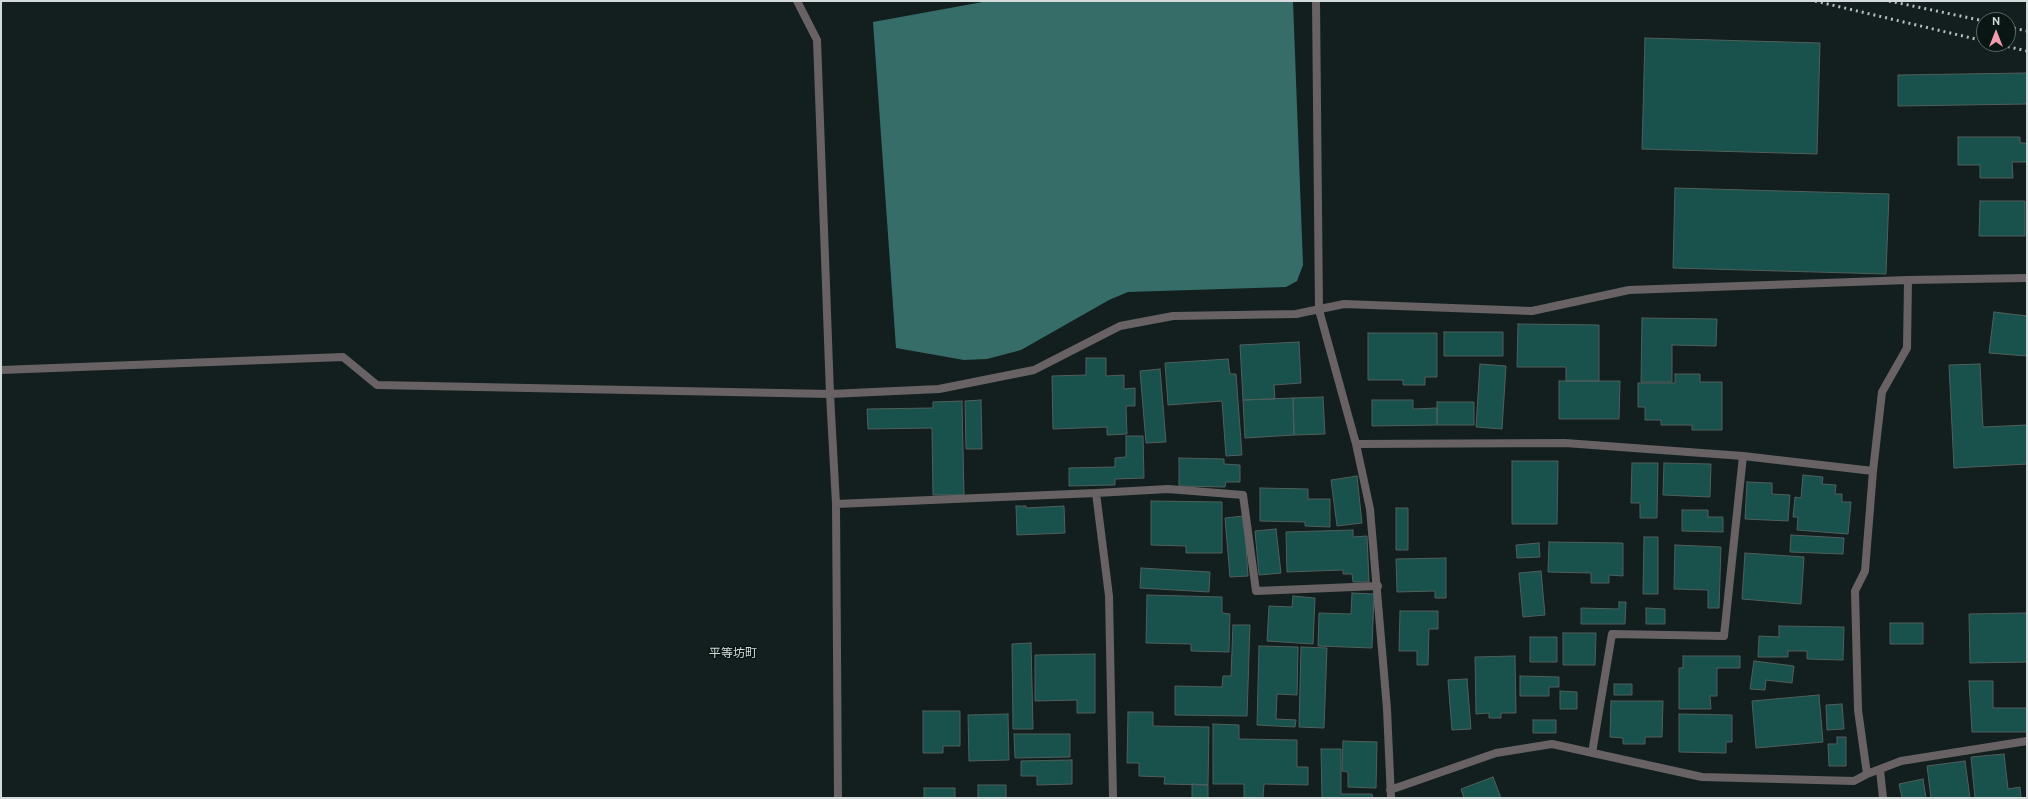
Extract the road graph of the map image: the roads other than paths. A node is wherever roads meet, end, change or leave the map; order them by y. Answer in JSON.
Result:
{"nodes":[{"id":1,"x":797,"y":1,"type":"edge"},
{"id":2,"x":1316,"y":1,"type":"edge"},
{"id":3,"x":2027,"y":278,"type":"edge"},
{"id":4,"x":1908,"y":280,"type":"junction"},
{"id":5,"x":1320,"y":310,"type":"junction"},
{"id":6,"x":1,"y":370,"type":"edge"},
{"id":7,"x":830,"y":394,"type":"junction"},
{"id":8,"x":1356,"y":444,"type":"junction"},
{"id":9,"x":1743,"y":456,"type":"junction"},
{"id":10,"x":1873,"y":471,"type":"junction"},
{"id":11,"x":1096,"y":493,"type":"junction"},
{"id":12,"x":836,"y":504,"type":"junction"},
{"id":13,"x":1378,"y":586,"type":"junction"},
{"id":14,"x":2027,"y":741,"type":"edge"},
{"id":15,"x":1592,"y":753,"type":"junction"},
{"id":16,"x":1880,"y":770,"type":"junction"},
{"id":17,"x":1867,"y":774,"type":"junction"},
{"id":18,"x":1391,"y":794,"type":"edge"},
{"id":19,"x":838,"y":798,"type":"edge"},
{"id":20,"x":1113,"y":798,"type":"edge"},
{"id":21,"x":1883,"y":798,"type":"edge"}],
"edges":[{"from":1,"to":7,"type":"street"},
{"from":2,"to":5,"type":"street"},
{"from":3,"to":4,"type":"street"},
{"from":4,"to":5,"type":"street"},
{"from":4,"to":10,"type":"street"},
{"from":5,"to":7,"type":"street"},
{"from":5,"to":8,"type":"street"},
{"from":6,"to":7,"type":"street"},
{"from":7,"to":12,"type":"street"},
{"from":8,"to":9,"type":"street"},
{"from":8,"to":13,"type":"street"},
{"from":9,"to":10,"type":"street"},
{"from":9,"to":15,"type":"street"},
{"from":10,"to":17,"type":"street"},
{"from":11,"to":12,"type":"street"},
{"from":11,"to":13,"type":"street"},
{"from":11,"to":20,"type":"street"},
{"from":12,"to":19,"type":"street"},
{"from":13,"to":18,"type":"street"},
{"from":14,"to":16,"type":"street"},
{"from":15,"to":17,"type":"street"},
{"from":15,"to":18,"type":"street"},
{"from":16,"to":17,"type":"street"},
{"from":16,"to":21,"type":"street"}]}
